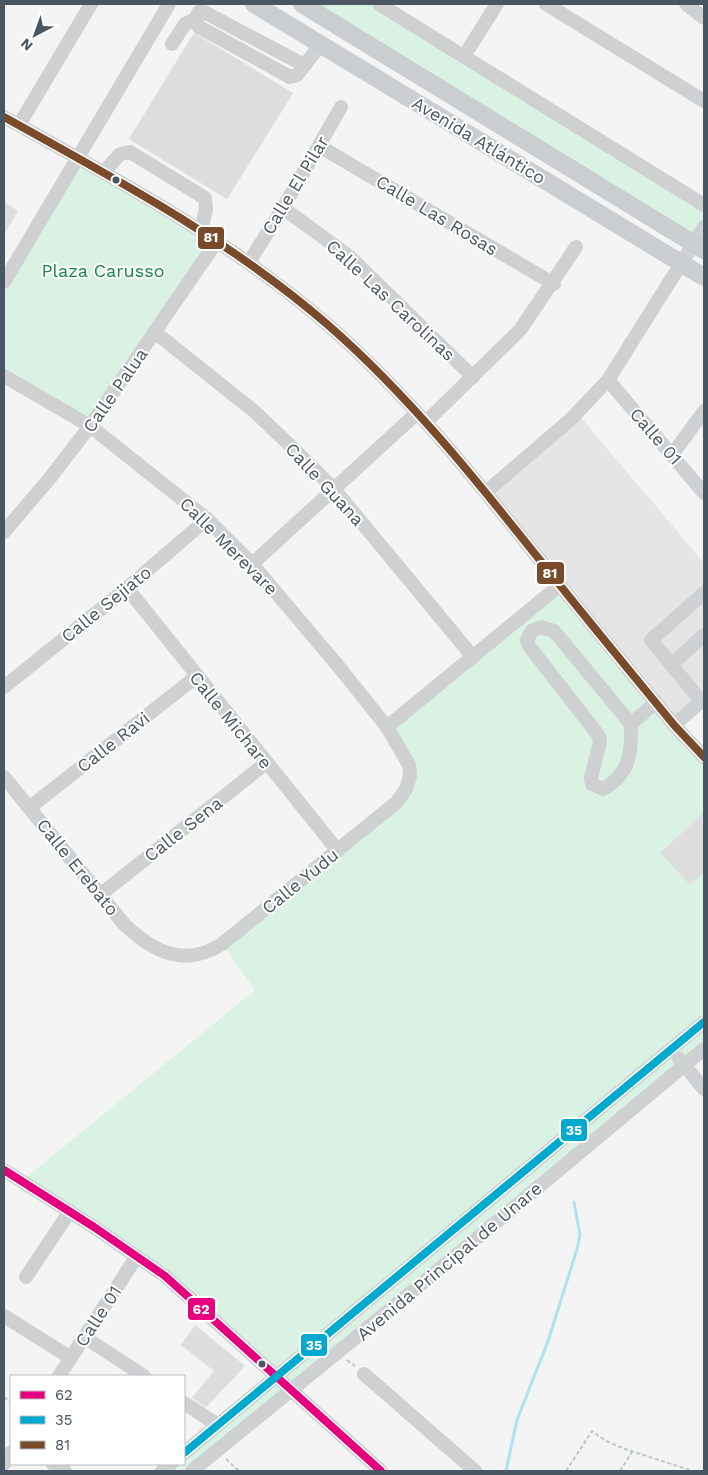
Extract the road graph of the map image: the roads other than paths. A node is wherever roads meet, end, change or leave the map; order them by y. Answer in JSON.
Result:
{"nodes":[{"id":1,"x":91,"y":4,"type":"edge"},
{"id":2,"x":169,"y":4,"type":"edge"},
{"id":3,"x":254,"y":4,"type":"edge"},
{"id":4,"x":302,"y":4,"type":"edge"},
{"id":5,"x":379,"y":4,"type":"edge"},
{"id":6,"x":497,"y":4,"type":"edge"},
{"id":7,"x":546,"y":4,"type":"edge"},
{"id":8,"x":686,"y":4,"type":"edge"},
{"id":9,"x":704,"y":18,"type":"edge"},
{"id":10,"x":172,"y":44,"type":"dead end"},
{"id":11,"x":321,"y":44,"type":"junction"},
{"id":12,"x":464,"y":56,"type":"junction"},
{"id":13,"x":704,"y":101,"type":"edge"},
{"id":14,"x":341,"y":107,"type":"dead end"},
{"id":15,"x":4,"y":117,"type":"edge"},
{"id":16,"x":19,"y":125,"type":"junction"},
{"id":17,"x":319,"y":146,"type":"junction"},
{"id":18,"x":78,"y":158,"type":"junction"},
{"id":19,"x":104,"y":172,"type":"junction"},
{"id":20,"x":704,"y":204,"type":"edge"},
{"id":21,"x":283,"y":208,"type":"junction"},
{"id":22,"x":704,"y":227,"type":"edge"},
{"id":23,"x":201,"y":230,"type":"junction"},
{"id":24,"x":218,"y":241,"type":"junction"},
{"id":25,"x":699,"y":247,"type":"edge"},
{"id":26,"x":576,"y":248,"type":"dead end"},
{"id":27,"x":249,"y":262,"type":"junction"},
{"id":28,"x":682,"y":263,"type":"junction"},
{"id":29,"x":704,"y":276,"type":"edge"},
{"id":30,"x":4,"y":282,"type":"edge"},
{"id":31,"x":554,"y":284,"type":"junction"},
{"id":32,"x":156,"y":333,"type":"junction"},
{"id":33,"x":4,"y":376,"type":"edge"},
{"id":34,"x":473,"y":377,"type":"junction"},
{"id":35,"x":608,"y":380,"type":"junction"},
{"id":36,"x":704,"y":411,"type":"edge"},
{"id":37,"x":422,"y":417,"type":"junction"},
{"id":38,"x":90,"y":426,"type":"junction"},
{"id":39,"x":672,"y":455,"type":"junction"},
{"id":40,"x":334,"y":489,"type":"junction"},
{"id":41,"x":486,"y":492,"type":"junction"},
{"id":42,"x":704,"y":493,"type":"edge"},
{"id":43,"x":206,"y":519,"type":"junction"},
{"id":44,"x":4,"y":532,"type":"edge"},
{"id":45,"x":252,"y":564,"type":"junction"},
{"id":46,"x":560,"y":585,"type":"junction"},
{"id":47,"x":126,"y":588,"type":"junction"},
{"id":48,"x":704,"y":593,"type":"edge"},
{"id":49,"x":704,"y":634,"type":"edge"},
{"id":50,"x":473,"y":656,"type":"junction"},
{"id":51,"x":671,"y":665,"type":"junction"},
{"id":52,"x":196,"y":677,"type":"junction"},
{"id":53,"x":4,"y":687,"type":"edge"},
{"id":54,"x":703,"y":700,"type":"edge"},
{"id":55,"x":656,"y":702,"type":"junction"},
{"id":56,"x":631,"y":724,"type":"junction"},
{"id":57,"x":674,"y":725,"type":"junction"},
{"id":58,"x":387,"y":727,"type":"junction"},
{"id":59,"x":704,"y":757,"type":"edge"},
{"id":60,"x":266,"y":763,"type":"junction"},
{"id":61,"x":410,"y":765,"type":"joint"},
{"id":62,"x":4,"y":776,"type":"edge"},
{"id":63,"x":29,"y":808,"type":"junction"},
{"id":64,"x":338,"y":851,"type":"junction"},
{"id":65,"x":100,"y":894,"type":"junction"},
{"id":66,"x":159,"y":951,"type":"joint"},
{"id":67,"x":704,"y":1022,"type":"edge"},
{"id":68,"x":704,"y":1049,"type":"edge"},
{"id":69,"x":673,"y":1050,"type":"junction"},
{"id":70,"x":685,"y":1066,"type":"junction"},
{"id":71,"x":704,"y":1088,"type":"edge"},
{"id":72,"x":4,"y":1170,"type":"edge"},
{"id":73,"x":70,"y":1212,"type":"junction"},
{"id":74,"x":137,"y":1256,"type":"junction"},
{"id":75,"x":26,"y":1277,"type":"dead end"},
{"id":76,"x":4,"y":1316,"type":"edge"},
{"id":77,"x":84,"y":1337,"type":"junction"},
{"id":78,"x":71,"y":1358,"type":"junction"},
{"id":79,"x":364,"y":1374,"type":"road end"},
{"id":80,"x":60,"y":1375,"type":"edge"},
{"id":81,"x":142,"y":1375,"type":"edge"},
{"id":82,"x":277,"y":1377,"type":"junction"},
{"id":83,"x":292,"y":1391,"type":"junction"},
{"id":84,"x":185,"y":1404,"type":"edge"},
{"id":85,"x":218,"y":1425,"type":"junction"},
{"id":86,"x":185,"y":1452,"type":"edge"},
{"id":87,"x":374,"y":1469,"type":"edge"},
{"id":88,"x":192,"y":1471,"type":"edge"},
{"id":89,"x":475,"y":1471,"type":"edge"}],
"edges":[{"from":1,"to":16,"type":"street"},
{"from":2,"to":18,"type":"street"},
{"from":3,"to":11,"type":"main road","name":"Avenida Atlántico"},
{"from":4,"to":25,"type":"main road","name":"Avenida Atlántico"},
{"from":5,"to":12,"type":"street"},
{"from":6,"to":12,"type":"street"},
{"from":7,"to":13,"type":"street"},
{"from":8,"to":9,"type":"street"},
{"from":10,"to":11,"type":"street"},
{"from":11,"to":28,"type":"main road","name":"Avenida Atlántico"},
{"from":12,"to":20,"type":"street"},
{"from":14,"to":17,"type":"street","name":"Calle El Pilar"},
{"from":15,"to":16,"type":"street"},
{"from":16,"to":18,"type":"street"},
{"from":17,"to":21,"type":"street","name":"Calle El Pilar"},
{"from":17,"to":31,"type":"street","name":"Calle Las Rosas"},
{"from":18,"to":19,"type":"street"},
{"from":18,"to":30,"type":"street"},
{"from":19,"to":23,"type":"street"},
{"from":19,"to":23,"type":"street"},
{"from":21,"to":27,"type":"street","name":"Calle El Pilar"},
{"from":21,"to":34,"type":"street","name":"Calle Las Carolinas"},
{"from":22,"to":25,"type":"street"},
{"from":23,"to":24,"type":"street"},
{"from":24,"to":27,"type":"street"},
{"from":24,"to":32,"type":"street","name":"Calle Palua"},
{"from":25,"to":28,"type":"street"},
{"from":26,"to":31,"type":"street"},
{"from":27,"to":37,"type":"street"},
{"from":28,"to":29,"type":"main road","name":"Avenida Atlántico"},
{"from":28,"to":35,"type":"street"},
{"from":31,"to":34,"type":"street"},
{"from":32,"to":38,"type":"street","name":"Calle Palua"},
{"from":32,"to":40,"type":"street","name":"Calle Guana"},
{"from":33,"to":38,"type":"street","name":"Calle Merevare"},
{"from":34,"to":37,"type":"street"},
{"from":35,"to":39,"type":"street","name":"Calle 01"},
{"from":35,"to":41,"type":"street"},
{"from":36,"to":39,"type":"street"},
{"from":37,"to":40,"type":"street"},
{"from":37,"to":41,"type":"street"},
{"from":38,"to":43,"type":"street","name":"Calle Merevare"},
{"from":38,"to":44,"type":"street","name":"Calle Palua"},
{"from":39,"to":42,"type":"street","name":"Calle 01"},
{"from":40,"to":45,"type":"street"},
{"from":40,"to":50,"type":"street","name":"Calle Guana"},
{"from":41,"to":46,"type":"street"},
{"from":43,"to":45,"type":"street","name":"Calle Merevare"},
{"from":43,"to":47,"type":"street","name":"Calle Sejiato"},
{"from":45,"to":58,"type":"street","name":"Calle Merevare"},
{"from":46,"to":50,"type":"street"},
{"from":46,"to":55,"type":"street"},
{"from":47,"to":52,"type":"street","name":"Calle Michare"},
{"from":47,"to":53,"type":"street","name":"Calle Sejiato"},
{"from":48,"to":51,"type":"street"},
{"from":49,"to":51,"type":"street"},
{"from":50,"to":58,"type":"street"},
{"from":51,"to":54,"type":"street"},
{"from":52,"to":60,"type":"street","name":"Calle Michare"},
{"from":52,"to":63,"type":"street","name":"Calle Ravi"},
{"from":54,"to":57,"type":"street"},
{"from":55,"to":56,"type":"street"},
{"from":55,"to":57,"type":"street"},
{"from":56,"to":56,"type":"street"},
{"from":57,"to":59,"type":"street"},
{"from":58,"to":61,"type":"street","name":"Calle Merevare"},
{"from":60,"to":64,"type":"street","name":"Calle Michare"},
{"from":60,"to":65,"type":"street","name":"Calle Sena"},
{"from":61,"to":64,"type":"street","name":"Calle Yudu"},
{"from":62,"to":63,"type":"street","name":"Calle Erebato"},
{"from":63,"to":65,"type":"street","name":"Calle Erebato"},
{"from":64,"to":66,"type":"street","name":"Calle Yudu"},
{"from":65,"to":66,"type":"street","name":"Calle Erebato"},
{"from":67,"to":69,"type":"street","name":"Avenida Principal de Unare"},
{"from":68,"to":70,"type":"street","name":"Avenida Principal de Unare"},
{"from":69,"to":70,"type":"street"},
{"from":69,"to":82,"type":"street","name":"Avenida Principal de Unare"},
{"from":70,"to":71,"type":"street"},
{"from":70,"to":83,"type":"street","name":"Avenida Principal de Unare"},
{"from":72,"to":73,"type":"street"},
{"from":73,"to":74,"type":"street"},
{"from":73,"to":75,"type":"street"},
{"from":74,"to":77,"type":"street","name":"Calle 01"},
{"from":74,"to":82,"type":"street"},
{"from":76,"to":78,"type":"street"},
{"from":77,"to":78,"type":"street","name":"Calle 01"},
{"from":77,"to":81,"type":"street"},
{"from":78,"to":80,"type":"street","name":"Calle 01"},
{"from":79,"to":89,"type":"street"},
{"from":82,"to":83,"type":"street"},
{"from":82,"to":85,"type":"street","name":"Avenida Principal de Unare"},
{"from":83,"to":87,"type":"street"},
{"from":83,"to":88,"type":"street","name":"Avenida Principal de Unare"},
{"from":84,"to":85,"type":"street"},
{"from":85,"to":86,"type":"street","name":"Avenida Principal de Unare"}]}
